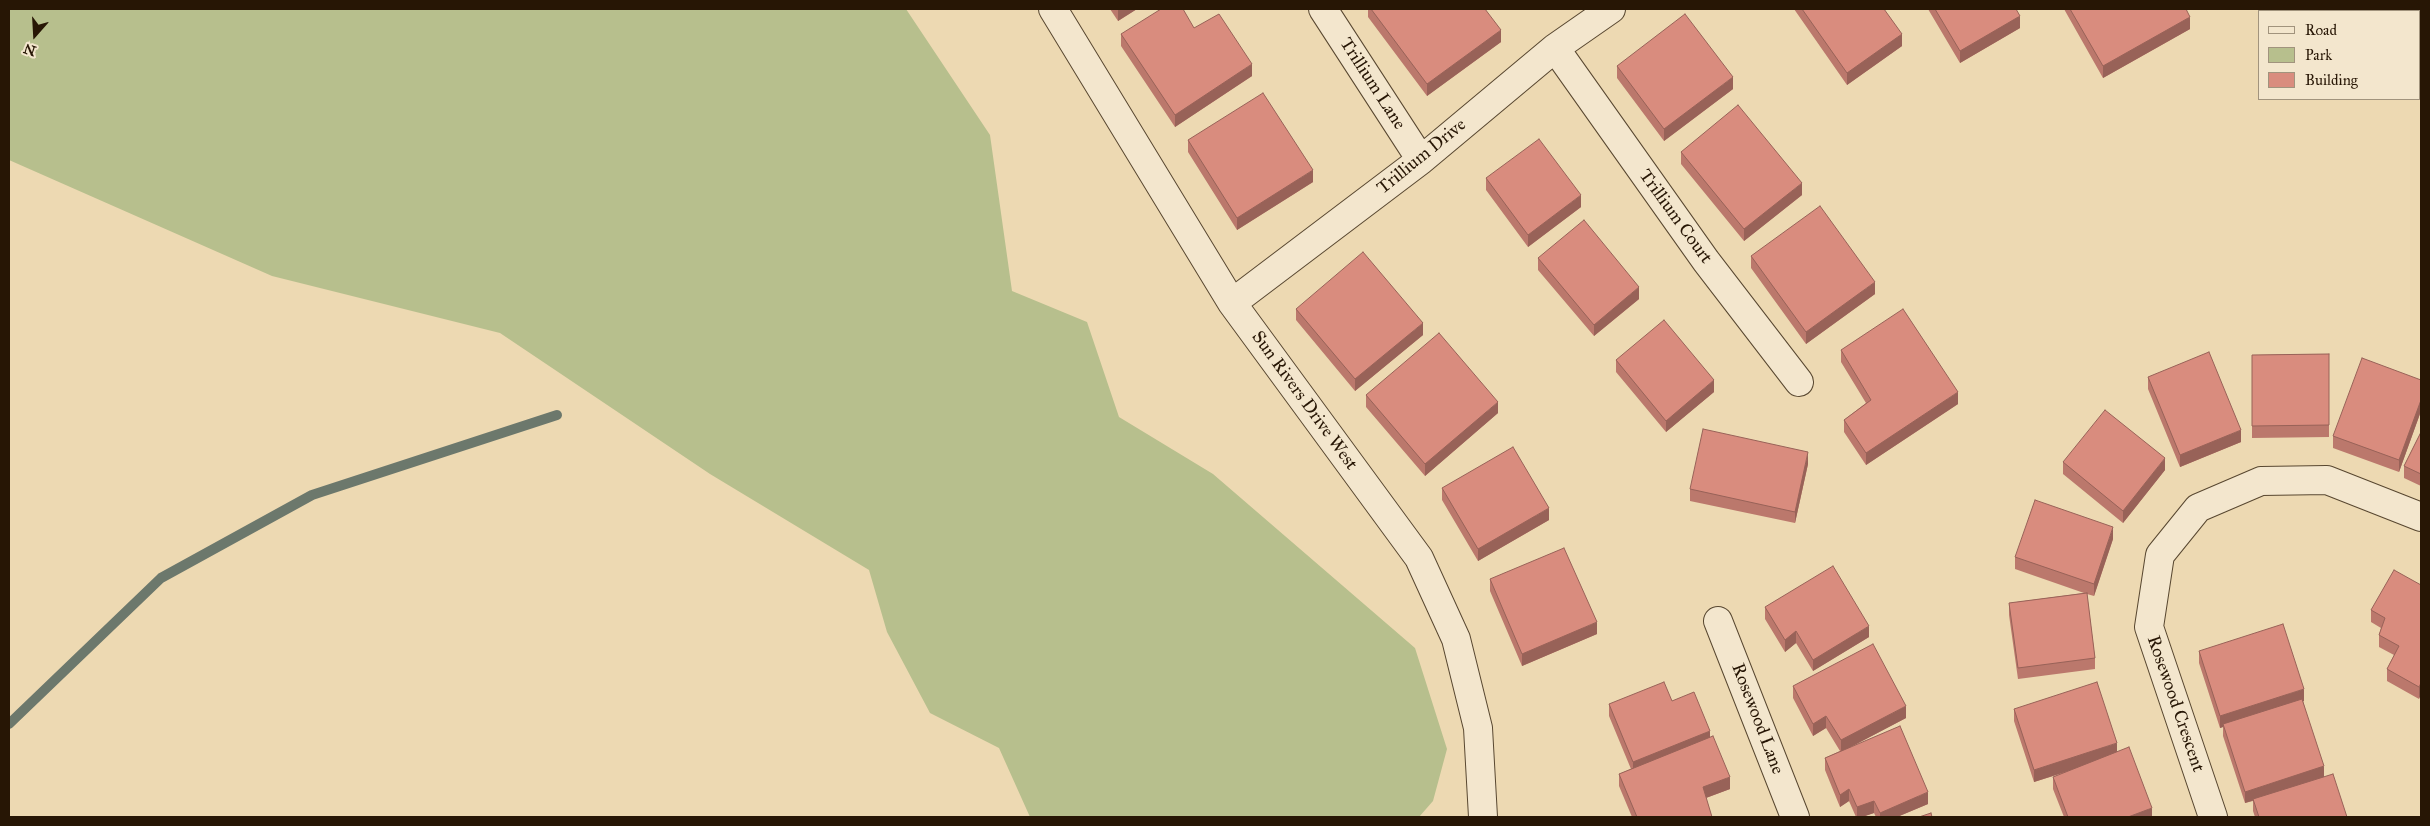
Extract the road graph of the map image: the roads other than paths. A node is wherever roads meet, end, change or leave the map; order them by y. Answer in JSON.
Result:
{"nodes":[{"id":1,"x":1053,"y":9,"type":"edge"},
{"id":2,"x":1323,"y":9,"type":"edge"},
{"id":3,"x":1611,"y":9,"type":"edge"},
{"id":4,"x":1555,"y":48,"type":"junction"},
{"id":5,"x":1421,"y":160,"type":"junction"},
{"id":6,"x":1232,"y":303,"type":"junction"},
{"id":7,"x":1799,"y":382,"type":"dead end"},
{"id":8,"x":2421,"y":517,"type":"edge"},
{"id":9,"x":1718,"y":621,"type":"dead end"},
{"id":10,"x":1482,"y":817,"type":"edge"},
{"id":11,"x":1795,"y":817,"type":"edge"},
{"id":12,"x":2214,"y":817,"type":"edge"}],
"edges":[{"from":1,"to":6,"type":"street","name":"Sun Rivers Drive West"},
{"from":2,"to":5,"type":"street","name":"Trillium Lane"},
{"from":3,"to":4,"type":"street","name":"Trillium Drive"},
{"from":4,"to":5,"type":"street","name":"Trillium Drive"},
{"from":4,"to":7,"type":"street","name":"Trillium Court"},
{"from":5,"to":6,"type":"street","name":"Trillium Drive"},
{"from":6,"to":10,"type":"street","name":"Sun Rivers Drive West"},
{"from":8,"to":12,"type":"street","name":"Rosewood Crescent"},
{"from":9,"to":11,"type":"street","name":"Rosewood Lane"}]}
